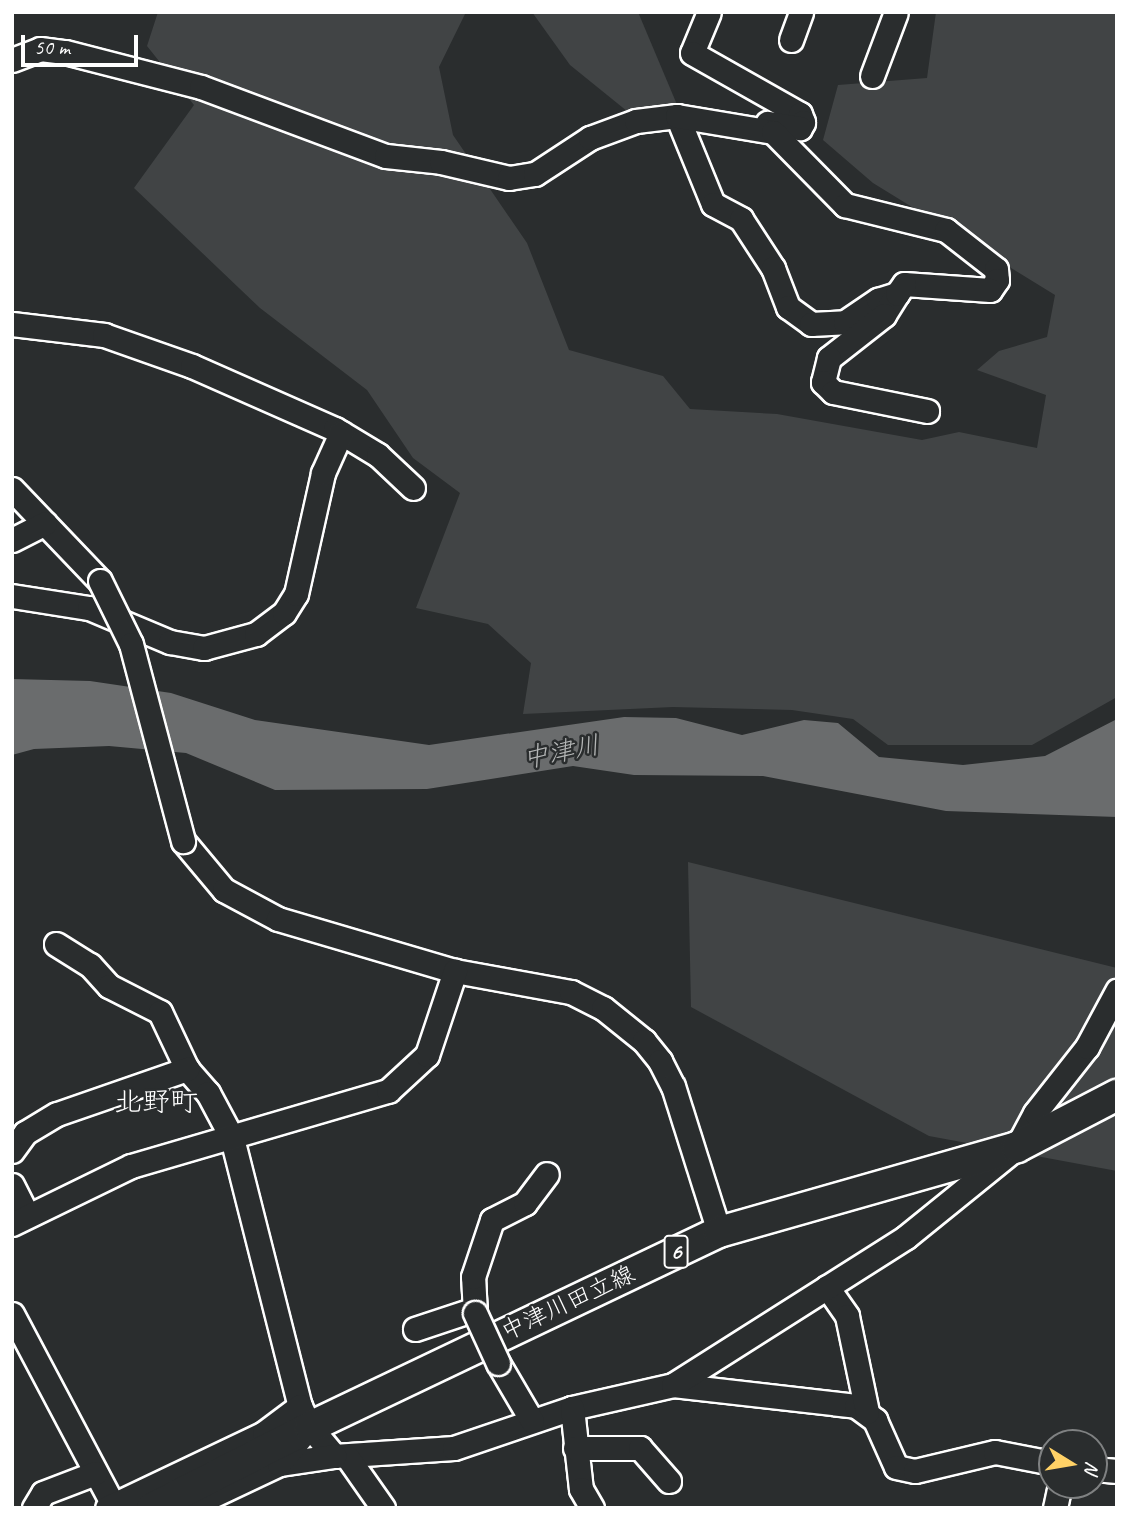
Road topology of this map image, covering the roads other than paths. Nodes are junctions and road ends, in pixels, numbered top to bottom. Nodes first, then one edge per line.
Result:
1 (709, 12) edge
2 (801, 12) edge
3 (896, 12) edge
4 (791, 40) dead end
5 (12, 60) edge
6 (872, 76) dead end
7 (677, 116) junction
8 (753, 128) junction
9 (897, 294) junction
10 (12, 324) edge
11 (927, 411) dead end
12 (341, 433) junction
13 (413, 488) dead end
14 (12, 489) edge
15 (45, 523) junction
16 (12, 540) edge
17 (12, 596) edge
18 (56, 944) dead end
19 (455, 971) junction
20 (1117, 991) edge
21 (187, 1069) junction
22 (1117, 1095) edge
23 (232, 1138) junction
24 (1017, 1147) junction
25 (12, 1150) edge
26 (547, 1174) dead end
27 (12, 1185) edge
28 (20, 1219) edge
29 (719, 1231) junction
30 (827, 1287) junction
31 (475, 1311) junction
32 (12, 1314) edge
33 (415, 1329) dead end
34 (673, 1385) junction
35 (572, 1408) junction
36 (867, 1412) junction
37 (305, 1416) junction
38 (531, 1421) junction
39 (575, 1448) junction
40 (341, 1457) junction
41 (1038, 1460) edge
42 (267, 1461) junction
43 (95, 1474) junction
44 (669, 1481) dead end
45 (110, 1506) edge
46 (34, 1508) edge
47 (152, 1508) edge
48 (186, 1508) edge
49 (383, 1508) edge
50 (592, 1508) edge

1 - 8 street
2 - 4 street
3 - 6 street
5 - 7 street
7 - 8 street
7 - 9 street
8 - 9 street
9 - 11 street
10 - 12 street
12 - 13 street
12 - 17 street
14 - 15 street
15 - 16 street
15 - 19 street, bridge
18 - 21 street
19 - 23 street
19 - 29 street
20 - 24 street
21 - 23 street
21 - 25 street
22 - 24 main road, 中津川田立線 / 6
23 - 28 street
23 - 37 street
24 - 29 main road, 中津川田立線 / 6
24 - 30 street
26 - 31 street
27 - 28 street
29 - 37 main road, 中津川田立線 / 6
30 - 34 street
30 - 36 street
31 - 33 street
31 - 38 street, bridge
32 - 43 street
34 - 35 street
34 - 36 street
35 - 38 street
35 - 39 street
36 - 41 street
37 - 40 street
37 - 42 main road, 中津川田立線 / 6
37 - 45 street
38 - 40 street
39 - 44 street
39 - 50 street
40 - 42 street
40 - 49 street
42 - 47 main road, 中津川田立線 / 6
42 - 48 street
43 - 45 street
43 - 46 street

